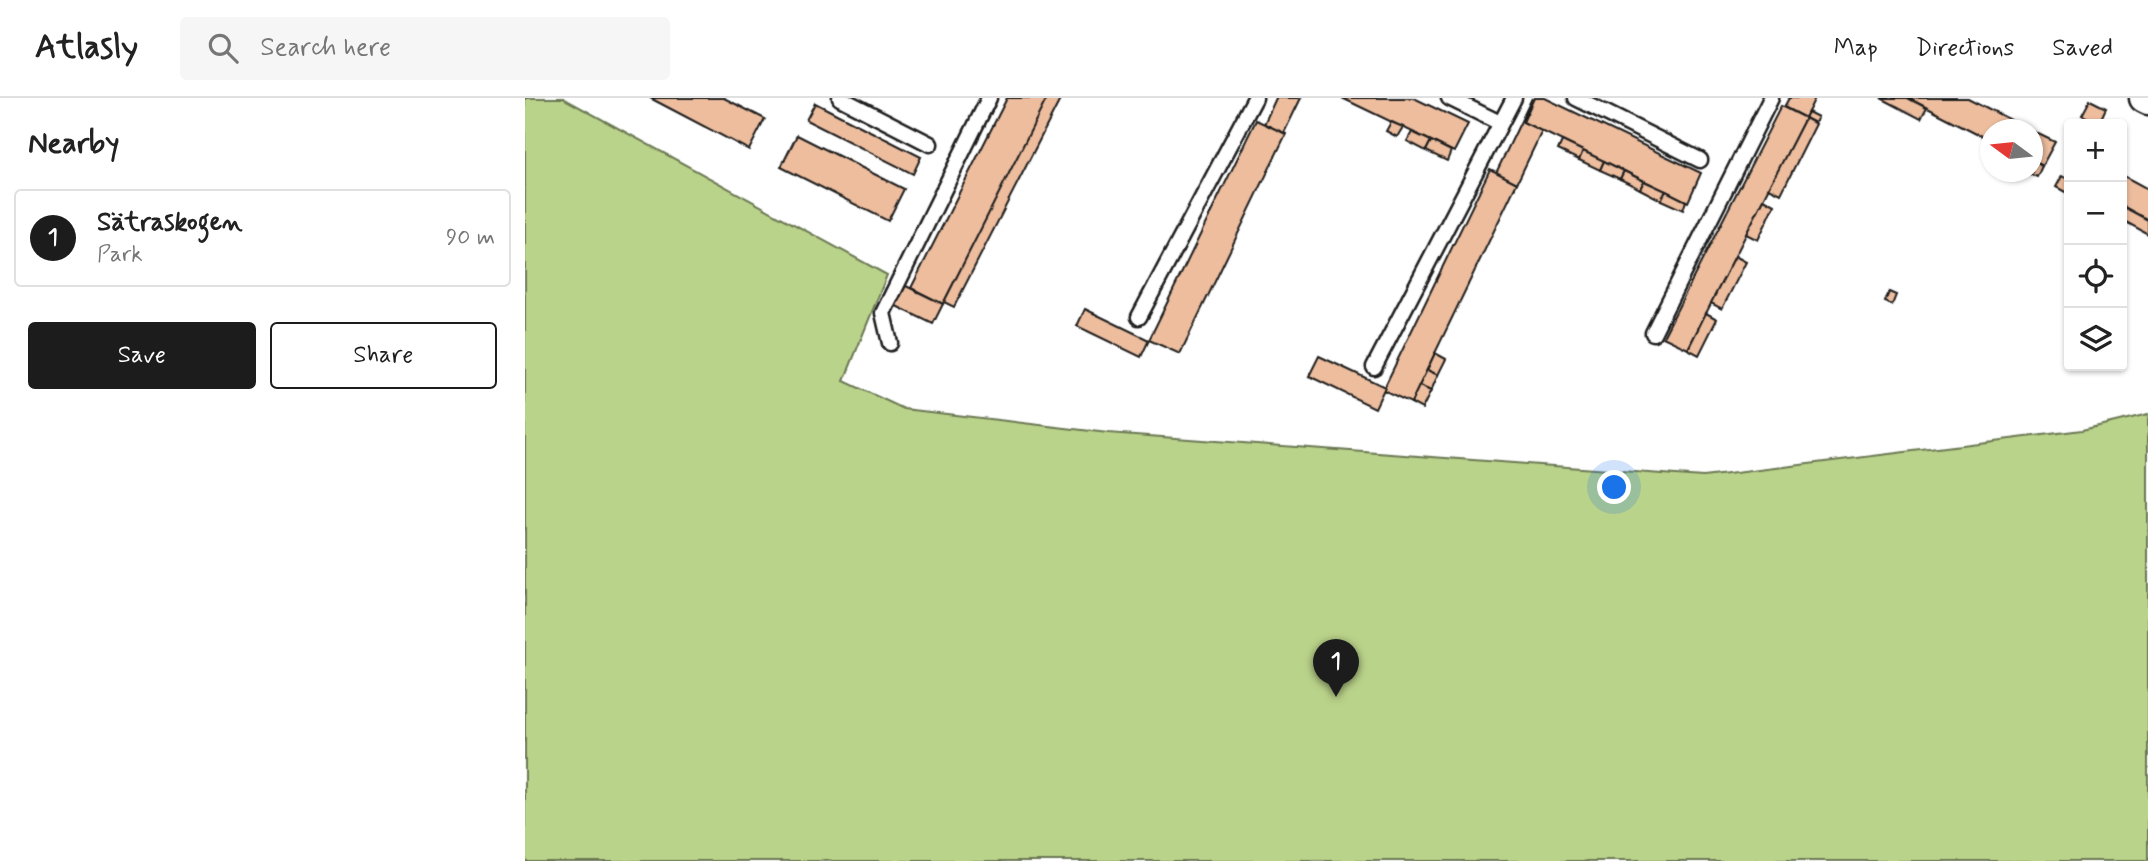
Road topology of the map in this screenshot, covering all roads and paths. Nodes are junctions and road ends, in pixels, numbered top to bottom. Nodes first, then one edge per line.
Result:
1 (840, 98) edge
2 (989, 98) edge
3 (1255, 98) edge
4 (1449, 98) edge
5 (1514, 98) edge
6 (1576, 98) edge
7 (1771, 98) edge
8 (1500, 123) junction
9 (930, 144) dead end
10 (1700, 160) dead end
11 (1139, 317) dead end
12 (1653, 333) dead end
13 (890, 342) dead end
14 (1374, 367) dead end

1 - 9 lane
2 - 13 lane
3 - 11 lane
4 - 8 lane
5 - 8 lane
6 - 10 lane
7 - 12 lane
8 - 14 lane

